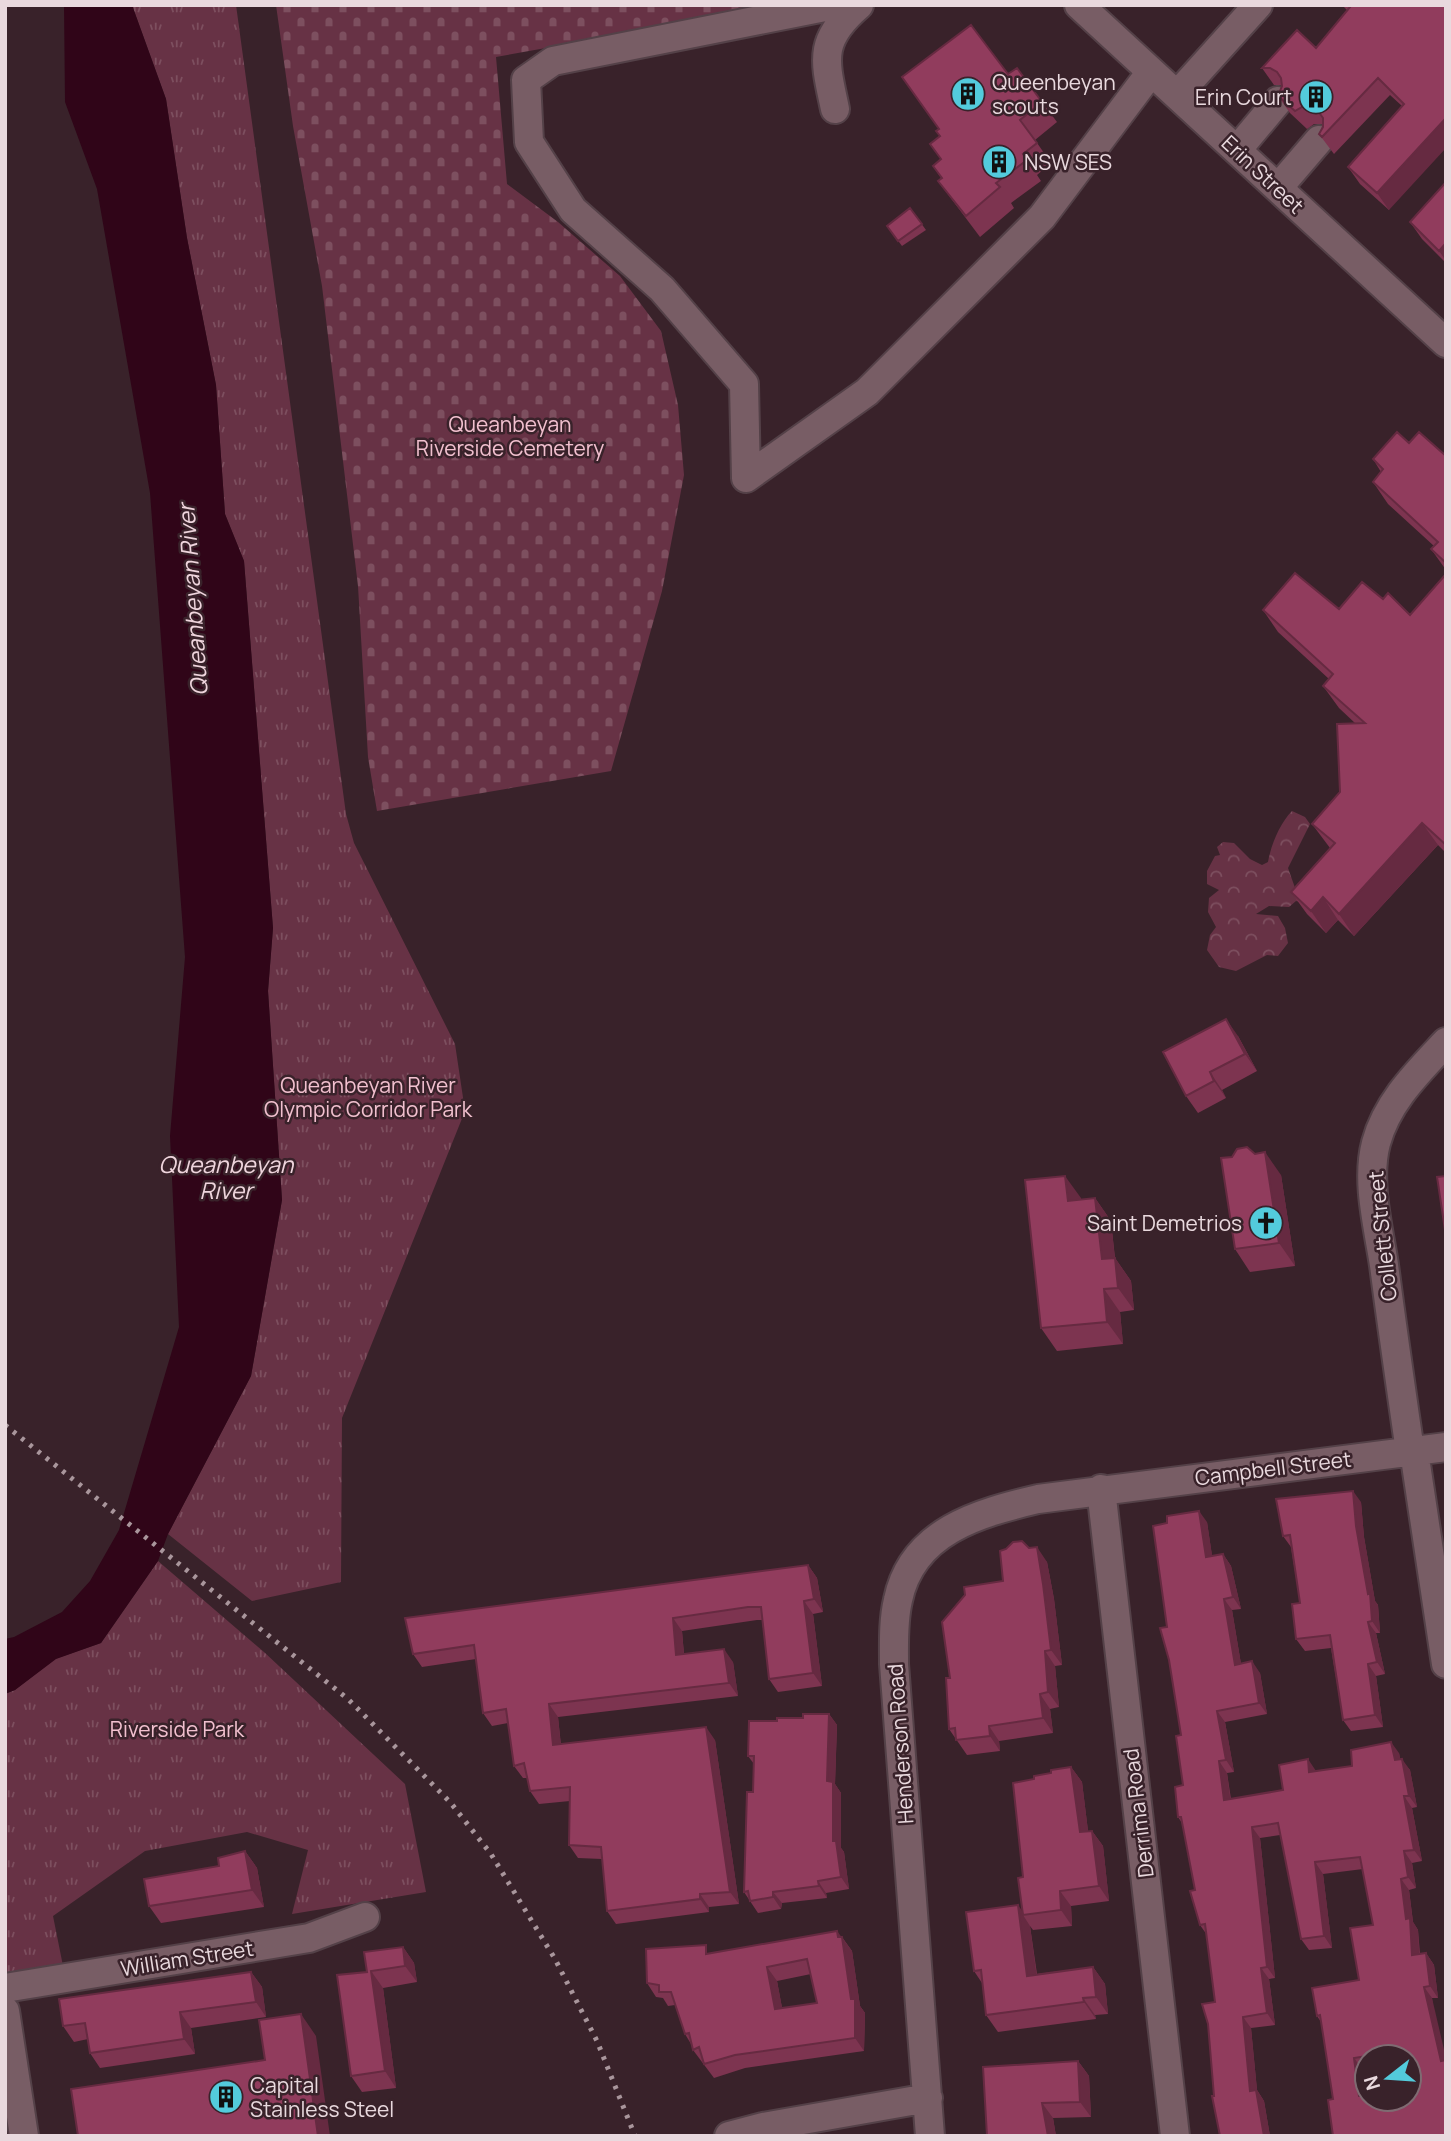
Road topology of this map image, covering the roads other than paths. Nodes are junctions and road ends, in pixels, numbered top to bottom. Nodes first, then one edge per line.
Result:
1 (835, 5) edge
2 (859, 5) edge
3 (1079, 5) edge
4 (1258, 5) edge
5 (1151, 72) junction
6 (1177, 95) junction
7 (1278, 102) edge
8 (835, 109) dead end
9 (1320, 140) edge
10 (1237, 150) junction
11 (1278, 188) junction
12 (1446, 343) edge
13 (1446, 1042) edge
14 (1446, 1447) edge
15 (1412, 1451) junction
16 (1101, 1489) junction
17 (1446, 1664) edge
18 (365, 1917) dead end
19 (5, 1988) edge
20 (5, 2011) edge
21 (928, 2098) junction
22 (24, 2136) edge
23 (729, 2136) edge
24 (930, 2136) edge
25 (1175, 2136) edge

1 - 5 street
2 - 8 street
3 - 5 street, Erin Street
4 - 6 street
5 - 6 street, Erin Street
6 - 10 street, Erin Street
7 - 10 street
9 - 11 street
10 - 11 street, Erin Street
11 - 12 street, Erin Street
13 - 15 street, Collett Street
14 - 15 street, Campbell Street
15 - 16 street, Campbell Street
15 - 17 street, Collett Street
16 - 21 street, Henderson Road
16 - 25 street, Derrima Road
18 - 19 street, William Street
20 - 22 street
21 - 23 street
21 - 24 street, Henderson Road

